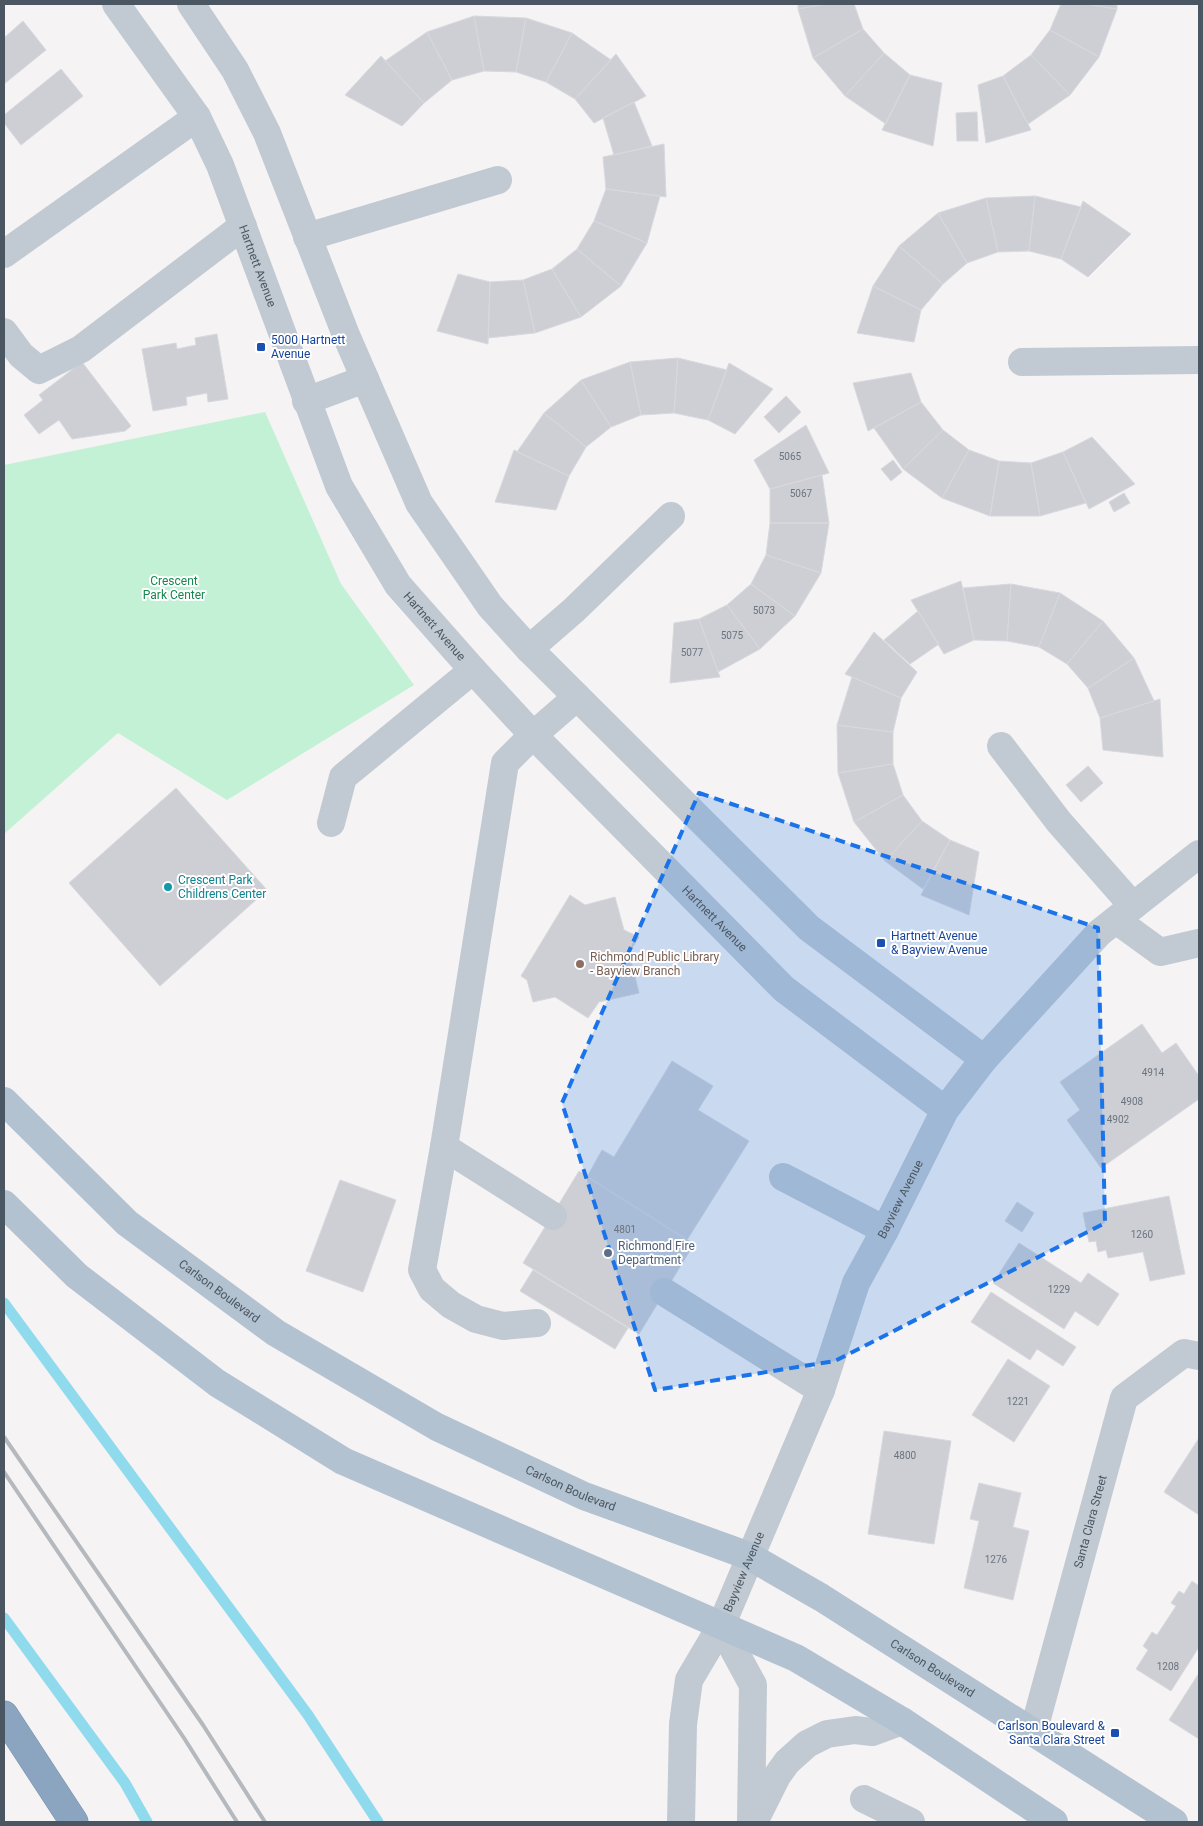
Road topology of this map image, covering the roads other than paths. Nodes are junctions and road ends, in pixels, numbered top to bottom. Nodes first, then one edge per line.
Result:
1 (116, 4) edge
2 (191, 4) edge
3 (197, 117) junction
4 (498, 180) dead end
5 (243, 226) junction
6 (307, 237) junction
7 (4, 254) edge
8 (4, 332) edge
9 (1199, 360) edge
10 (1022, 362) dead end
11 (365, 379) junction
12 (306, 401) junction
13 (671, 516) dead end
14 (529, 649) junction
15 (473, 670) junction
16 (578, 697) junction
17 (533, 735) junction
18 (1001, 746) dead end
19 (331, 823) dead end
20 (1199, 854) edge
21 (1125, 913) junction
22 (1199, 943) edge
23 (984, 1059) junction
24 (4, 1101) edge
25 (945, 1110) junction
26 (444, 1147) junction
27 (783, 1177) dead end
28 (4, 1204) edge
29 (552, 1216) dead end
30 (885, 1230) junction
31 (664, 1292) dead end
32 (537, 1323) dead end
33 (1199, 1356) edge
34 (821, 1390) junction
35 (750, 1556) junction
36 (721, 1626) junction
37 (4, 1715) edge
38 (902, 1721) junction
39 (1033, 1733) junction
40 (864, 1799) dead end
41 (74, 1822) edge
42 (681, 1822) edge
43 (752, 1822) edge
44 (911, 1822) edge
45 (1054, 1822) edge
46 (1174, 1822) edge

1 - 3 street, Hartnett Avenue
2 - 6 street
3 - 5 street, Hartnett Avenue
3 - 7 street
4 - 6 street
5 - 8 street
5 - 12 street, Hartnett Avenue
6 - 11 street
9 - 10 street
11 - 12 street
11 - 14 street
12 - 15 street, Hartnett Avenue
13 - 14 street
14 - 16 street
15 - 17 street, Hartnett Avenue
15 - 19 street
16 - 17 street
16 - 23 street
17 - 25 street, Hartnett Avenue
17 - 26 street
18 - 21 street
20 - 21 street, Bayview Avenue
21 - 22 street
21 - 23 street, Bayview Avenue
23 - 25 street, Bayview Avenue
24 - 35 main road, Carlson Boulevard
25 - 30 street, Bayview Avenue
26 - 29 street
26 - 32 street
27 - 30 street
28 - 36 main road
30 - 34 street, Bayview Avenue
31 - 34 street
33 - 39 street, Santa Clara Street
34 - 35 street, Bayview Avenue
35 - 36 street, Bayview Avenue
35 - 39 main road, Carlson Boulevard
36 - 38 main road
36 - 42 street, Bayview Avenue
36 - 43 street, Bayview Avenue
37 - 41 highway
38 - 43 street
38 - 45 main road
39 - 46 main road, Carlson Boulevard
40 - 44 street

